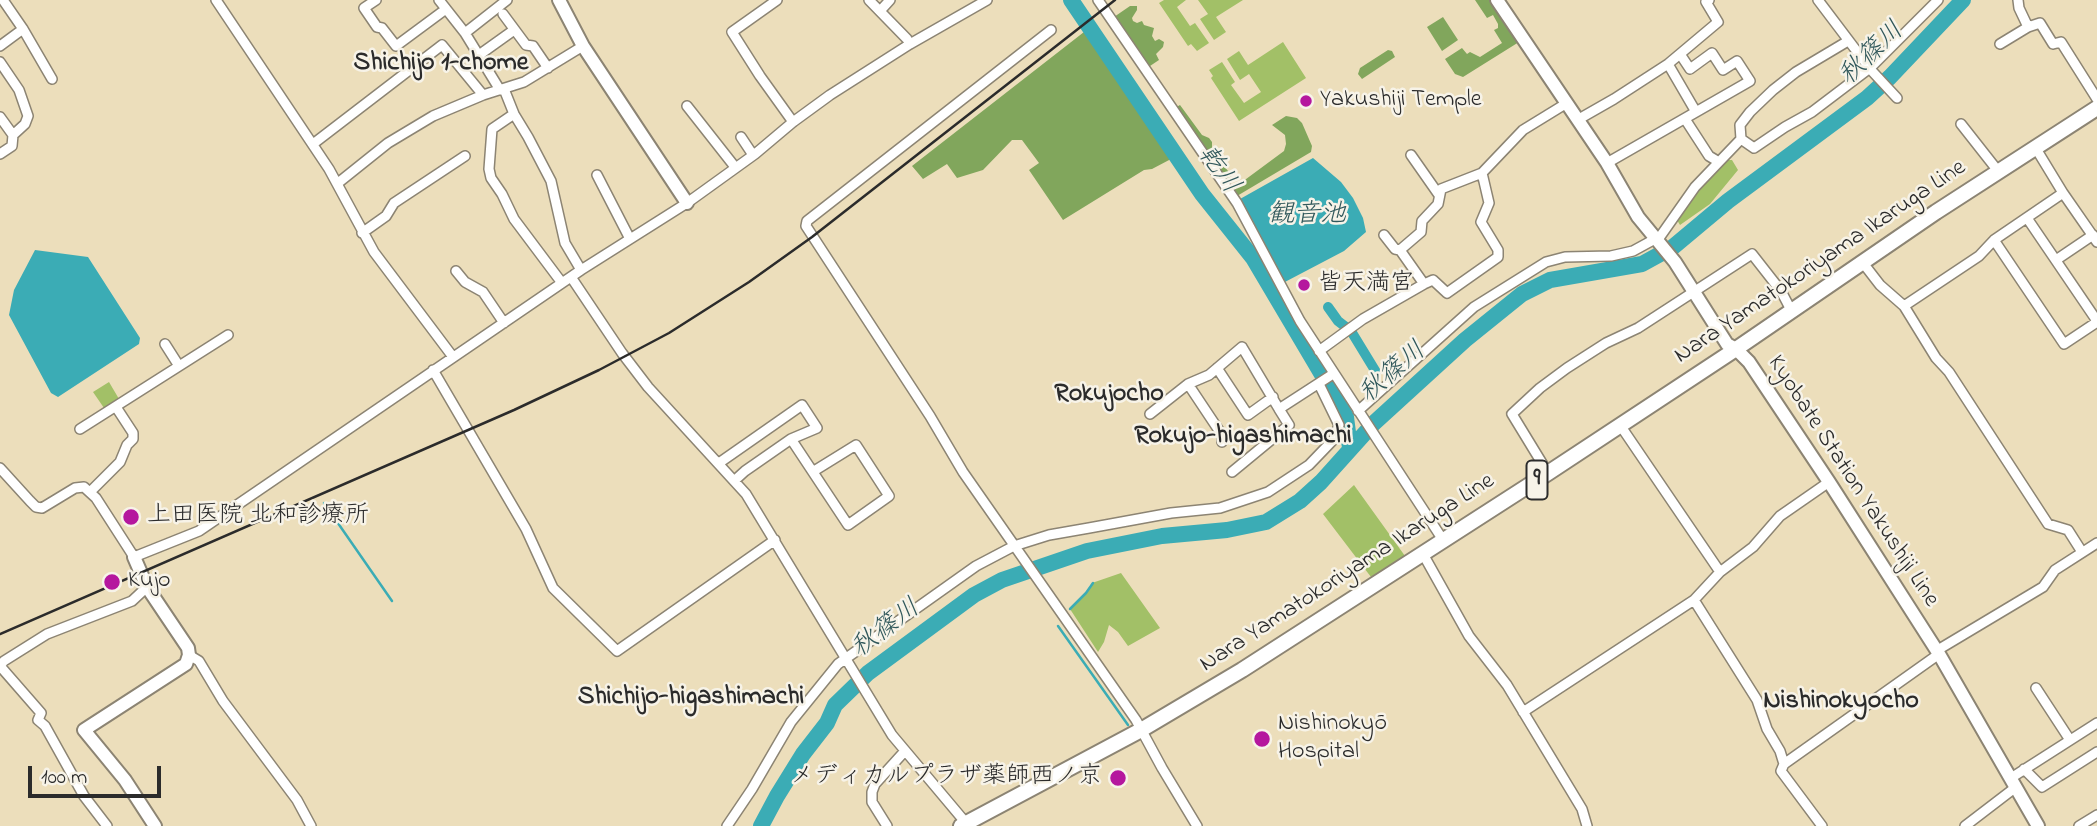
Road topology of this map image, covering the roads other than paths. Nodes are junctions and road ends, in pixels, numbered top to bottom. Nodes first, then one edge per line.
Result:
1 (2, 0) edge
2 (216, 0) edge
3 (376, 0) edge
4 (439, 0) edge
5 (508, 0) edge
6 (559, 0) edge
7 (777, 0) edge
8 (869, 0) edge
9 (890, 0) edge
10 (987, 0) edge
11 (1098, 0) edge
12 (1497, 0) edge
13 (1709, 0) edge
14 (1818, 0) edge
15 (1938, 0) edge
16 (2018, 0) edge
17 (446, 9) junction
18 (880, 11) junction
19 (503, 14) dead end
20 (2028, 27) junction
21 (23, 29) junction
22 (514, 30) junction
23 (1051, 30) dead end
24 (465, 33) junction
25 (1848, 41) junction
26 (909, 44) junction
27 (2000, 44) dead end
28 (0, 46) edge
29 (583, 46) junction
30 (1680, 54) junction
31 (479, 55) junction
32 (0, 62) edge
33 (1668, 64) junction
34 (548, 68) junction
35 (1870, 69) junction
36 (52, 79) dead end
37 (502, 89) junction
38 (482, 95) junction
39 (1896, 97) dead end
40 (2097, 99) edge
41 (1567, 103) junction
42 (687, 106) dead end
43 (2097, 108) edge
44 (1696, 112) junction
45 (514, 114) junction
46 (0, 117) edge
47 (1579, 119) junction
48 (1685, 119) junction
49 (793, 122) junction
50 (1961, 124) dead end
51 (13, 135) junction
52 (740, 137) dead end
53 (1741, 139) junction
54 (313, 144) junction
55 (2035, 148) junction
56 (0, 154) edge
57 (753, 155) junction
58 (1410, 155) dead end
59 (465, 156) dead end
60 (1719, 162) junction
61 (1607, 163) junction
62 (735, 167) junction
63 (1998, 172) junction
64 (1482, 173) junction
65 (597, 175) dead end
66 (338, 183) junction
67 (2063, 193) junction
68 (1439, 195) junction
69 (687, 203) junction
70 (2027, 218) junction
71 (362, 233) junction
72 (1384, 235) dead end
73 (630, 239) junction
74 (2095, 239) edge
75 (1994, 240) junction
76 (1657, 241) junction
77 (1400, 250) junction
78 (2056, 260) junction
79 (1863, 263) junction
80 (581, 270) junction
81 (456, 271) dead end
82 (571, 277) junction
83 (562, 283) junction
84 (1424, 284) junction
85 (1695, 292) junction
86 (1903, 306) junction
87 (1791, 310) junction
88 (2097, 322) edge
89 (504, 323) junction
90 (228, 335) dead end
91 (165, 344) dead end
92 (1737, 349) junction
93 (1319, 351) junction
94 (453, 357) junction
95 (180, 366) junction
96 (1217, 368) junction
97 (433, 370) junction
98 (1334, 374) junction
99 (1188, 384) junction
100 (1318, 384) junction
101 (1273, 397) junction
102 (116, 407) junction
103 (1279, 409) junction
104 (1358, 411) junction
105 (1150, 414) dead end
106 (1620, 425) junction
107 (80, 429) dead end
108 (792, 439) junction
109 (1222, 442) dead end
110 (719, 463) junction
111 (0, 468) edge
112 (814, 471) junction
113 (1232, 472) dead end
114 (1548, 473) junction
115 (734, 481) junction
116 (1829, 482) junction
117 (90, 492) junction
118 (775, 540) junction
119 (1443, 540) junction
120 (2097, 543) edge
121 (1015, 547) junction
122 (2082, 552) junction
123 (1423, 554) junction
124 (134, 556) junction
125 (1720, 572) junction
126 (147, 587) junction
127 (1694, 600) junction
128 (1938, 653) junction
129 (189, 655) junction
130 (848, 662) junction
131 (0, 666) edge
132 (2036, 688) dead end
133 (1523, 712) junction
134 (2097, 723) edge
135 (1141, 730) junction
136 (2070, 740) junction
137 (904, 752) junction
138 (2097, 752) edge
139 (1784, 764) junction
140 (2025, 769) junction
141 (2014, 782) junction
142 (2097, 815) edge
143 (964, 824) edge
144 (1972, 824) edge
145 (107, 826) edge
146 (155, 826) edge
147 (311, 826) edge
148 (727, 826) edge
149 (887, 826) edge
150 (1197, 826) edge
151 (1587, 826) edge
152 (1822, 826) edge
153 (2038, 826) edge
154 (2079, 826) edge

1 - 21 street
2 - 54 street
3 - 17 street
4 - 17 street
5 - 24 street
6 - 29 main road
7 - 49 street
8 - 18 street
9 - 18 street
10 - 26 street
11 - 93 street
12 - 41 main road, Kyobate Station Yakushiji Line
13 - 30 street
14 - 25 street
15 - 35 street
16 - 20 street
17 - 24 street
18 - 26 street
19 - 22 street
20 - 27 street
20 - 40 street
21 - 28 street
21 - 36 street
22 - 31 street
22 - 34 street
23 - 121 street
24 - 31 street
25 - 35 street
25 - 53 street
26 - 49 street
29 - 34 street
29 - 69 main road
30 - 33 street
30 - 44 street
31 - 37 street
32 - 51 street
33 - 44 street
33 - 47 street
34 - 37 street
35 - 39 street
35 - 53 street
37 - 38 street
37 - 45 street
38 - 54 street
38 - 66 street
41 - 47 main road, Kyobate Station Yakushiji Line
41 - 64 street
42 - 62 street
43 - 55 main road, Nara Yamatokoriyama Ikaruga Line / 9
44 - 48 street
45 - 80 street
45 - 83 street
46 - 51 street
47 - 61 main road, Kyobate Station Yakushiji Line
48 - 60 street
48 - 61 street
49 - 57 street
50 - 63 street
51 - 56 street
52 - 57 street
53 - 60 street
54 - 66 street
55 - 63 main road, Nara Yamatokoriyama Ikaruga Line / 9
55 - 67 street
57 - 62 street
58 - 68 street
59 - 71 street
60 - 76 street
61 - 76 main road, Kyobate Station Yakushiji Line
62 - 69 street
63 - 79 main road, Nara Yamatokoriyama Ikaruga Line / 9
64 - 68 street
64 - 84 street
65 - 73 street
66 - 71 street
67 - 70 street
67 - 74 street
68 - 77 street
69 - 73 street
70 - 75 street
70 - 78 street
71 - 94 street
72 - 77 street
73 - 80 street
74 - 78 street
75 - 86 street
75 - 88 street
76 - 85 main road, Kyobate Station Yakushiji Line
76 - 104 street
77 - 84 street
78 - 88 street
79 - 86 street
79 - 87 main road, Nara Yamatokoriyama Ikaruga Line / 9
80 - 82 street
81 - 89 street
82 - 83 street
82 - 110 street
83 - 89 street
84 - 93 street
85 - 87 street
85 - 92 main road, Kyobate Station Yakushiji Line
85 - 114 street
86 - 122 street
87 - 92 main road, Nara Yamatokoriyama Ikaruga Line / 9
89 - 94 street
90 - 95 street
91 - 95 street
92 - 106 main road, Nara Yamatokoriyama Ikaruga Line / 9
92 - 116 main road, Kyobate Station Yakushiji Line
93 - 98 street
94 - 97 street
95 - 102 street
96 - 99 street
96 - 101 street
96 - 101 street
97 - 118 street
97 - 124 street
98 - 100 street
98 - 104 street
99 - 105 street
99 - 109 street
100 - 103 street
100 - 121 street
101 - 103 street
102 - 107 street
102 - 117 street
103 - 113 street
104 - 119 street
106 - 114 main road, Nara Yamatokoriyama Ikaruga Line / 9
106 - 125 street
108 - 110 street
108 - 112 street
108 - 115 street
110 - 115 street
111 - 117 street
112 - 112 street
114 - 119 main road, Nara Yamatokoriyama Ikaruga Line / 9
115 - 118 street
116 - 125 street
116 - 128 main road, Kyobate Station Yakushiji Line
117 - 124 street
118 - 130 street
119 - 123 main road, Nara Yamatokoriyama Ikaruga Line / 9
120 - 122 street
121 - 130 street
121 - 135 street
122 - 128 street
123 - 133 street
123 - 135 main road, Nara Yamatokoriyama Ikaruga Line / 9
124 - 126 main road
125 - 127 street
126 - 129 main road
126 - 131 street
127 - 133 street
127 - 139 street
128 - 139 street
128 - 141 main road, Kyobate Station Yakushiji Line
129 - 146 main road
129 - 147 street
130 - 137 street
130 - 148 street
131 - 145 street
132 - 136 street
133 - 151 street
134 - 136 street
135 - 143 main road, Nara Yamatokoriyama Ikaruga Line / 9
135 - 150 street
136 - 140 street
137 - 143 street
137 - 149 street
138 - 140 street
139 - 152 street
140 - 141 street
141 - 144 street
141 - 153 main road, Kyobate Station Yakushiji Line
142 - 154 street

